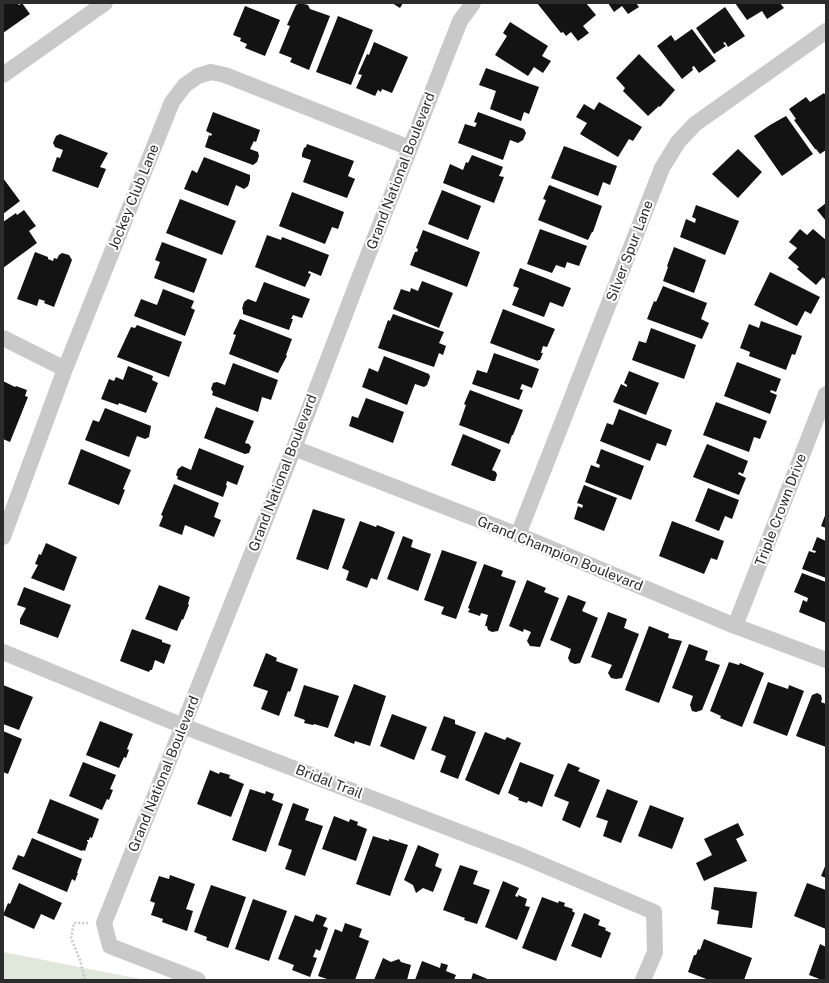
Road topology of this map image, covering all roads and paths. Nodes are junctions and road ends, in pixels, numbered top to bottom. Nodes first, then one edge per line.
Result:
1 (105, 3) edge
2 (472, 3) edge
3 (826, 31) edge
4 (3, 75) edge
5 (410, 148) junction
6 (3, 338) edge
7 (65, 369) junction
8 (826, 394) edge
9 (294, 448) junction
10 (518, 535) junction
11 (3, 537) edge
12 (735, 626) junction
13 (3, 652) edge
14 (826, 660) edge
15 (183, 726) junction
16 (104, 923) junction
17 (85, 980) edge
18 (198, 980) edge
19 (643, 980) edge

1 - 4 street
2 - 5 street, Grand National Boulevard
3 - 10 street, Silver Spur Lane
5 - 7 street, Jockey Club Lane
5 - 9 street, Grand National Boulevard
6 - 7 street
7 - 11 street, Jockey Club Lane
8 - 12 street, Triple Crown Drive
9 - 10 street, Grand Champion Boulevard
9 - 15 street, Grand National Boulevard
10 - 12 street, Grand Champion Boulevard
12 - 14 street, Grand Champion Boulevard
13 - 15 street, Bridal Trail
15 - 16 street, Grand National Boulevard
15 - 19 street, Bridal Trail
16 - 17 path
16 - 18 street

